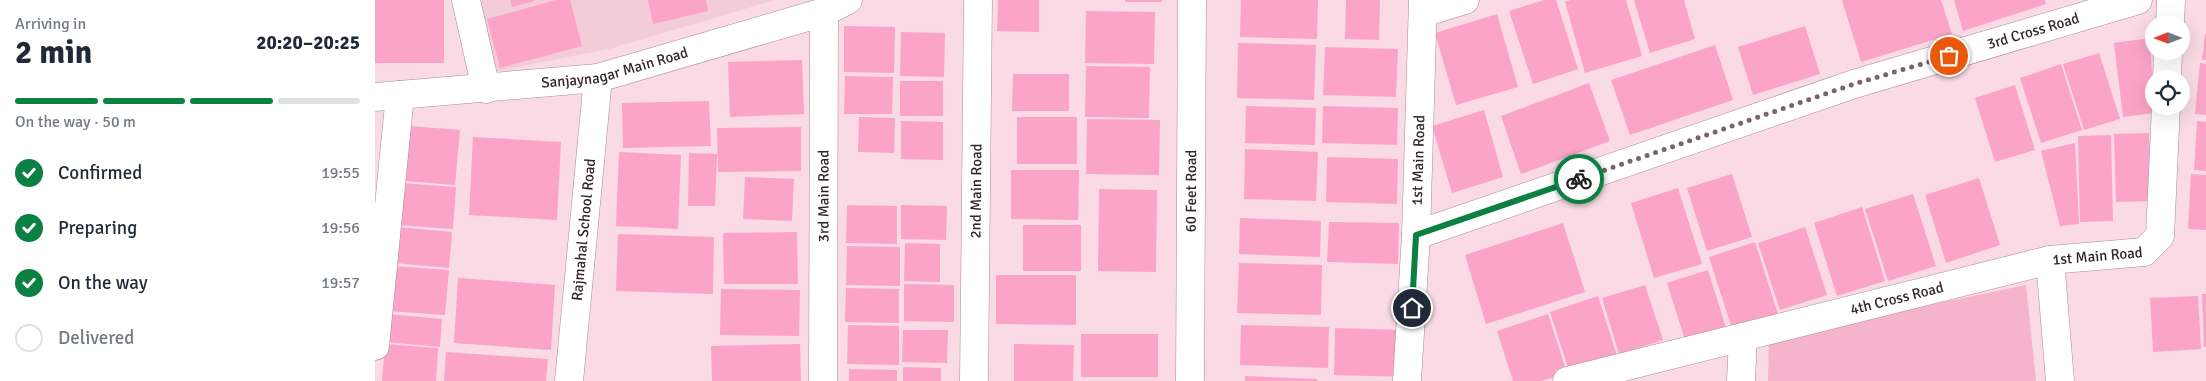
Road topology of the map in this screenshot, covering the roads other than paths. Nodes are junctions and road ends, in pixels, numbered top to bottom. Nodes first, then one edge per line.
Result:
1 (466, 0) edge
2 (848, 0) edge
3 (978, 0) edge
4 (1192, 0) edge
5 (1465, 0) edge
6 (2138, 0) edge
7 (2171, 0) edge
8 (1423, 6) edge
9 (824, 12) junction
10 (2170, 15) edge
11 (599, 78) junction
12 (486, 89) junction
13 (388, 96) edge
14 (2166, 115) edge
15 (1416, 235) junction
16 (2051, 260) junction
17 (1743, 337) junction
18 (375, 346) edge
19 (569, 381) edge
20 (823, 381) edge
21 (974, 381) edge
22 (1190, 381) edge
23 (1407, 381) edge
24 (1570, 381) edge
25 (1741, 381) edge
26 (2060, 381) edge

1 - 12 street
2 - 9 street, Sanjaynagar Main Road
3 - 21 street, 2nd Main Road
4 - 22 street, 60 Feet Road
5 - 8 street
6 - 15 street, 3rd Cross Road
7 - 10 street
8 - 15 street, 1st Main Road
9 - 11 street, Sanjaynagar Main Road
9 - 20 street, 3rd Main Road
11 - 12 street, Sanjaynagar Main Road
11 - 19 street, Rajmahal School Road
12 - 13 street, Sanjaynagar Main Road
13 - 18 street
14 - 16 street, 1st Main Road
15 - 23 street, 1st Main Road
16 - 17 street, 4th Cross Road
16 - 26 street, 1st Main Road
17 - 24 street, 4th Cross Road
17 - 25 street

